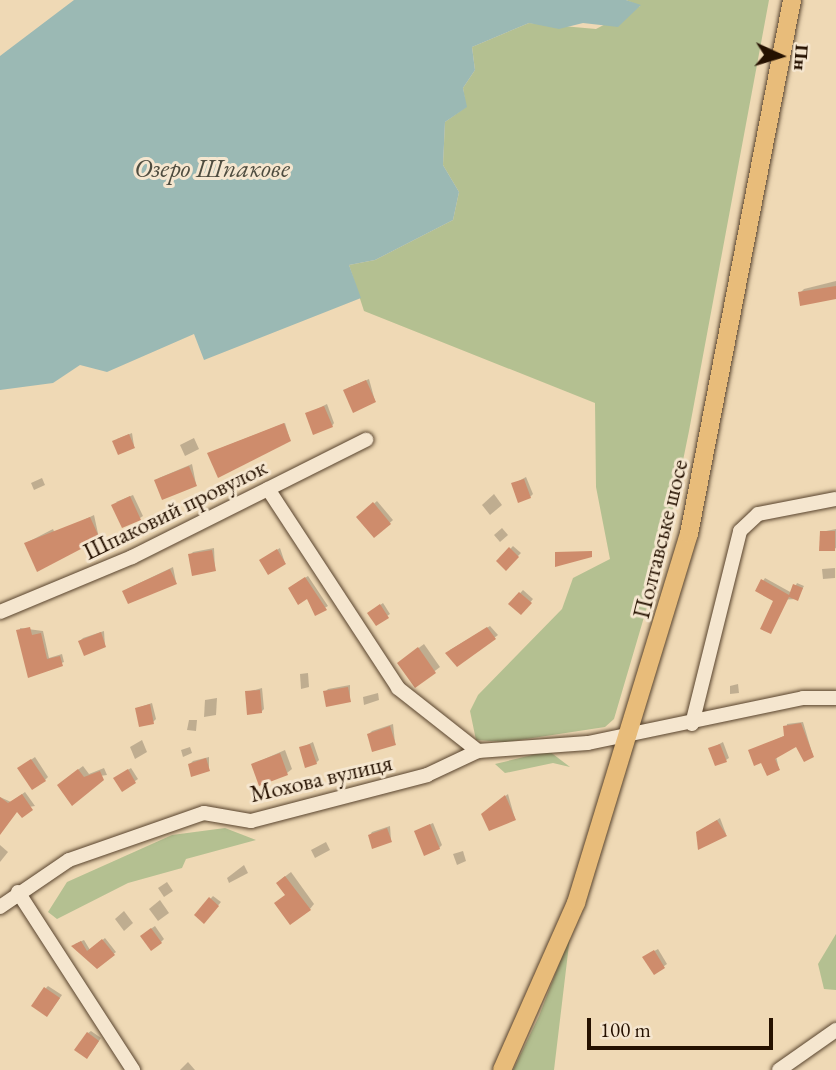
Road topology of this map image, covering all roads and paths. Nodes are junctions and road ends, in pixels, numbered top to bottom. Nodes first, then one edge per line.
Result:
1 (793, 0) edge
2 (366, 440) dead end
3 (268, 489) junction
4 (836, 499) edge
5 (0, 612) edge
6 (836, 698) edge
7 (692, 724) junction
8 (632, 733) junction
9 (478, 751) junction
10 (18, 892) junction
11 (0, 907) edge
12 (836, 1030) edge
13 (133, 1070) edge
14 (502, 1070) edge
15 (779, 1070) edge

1 - 8 main road, Полтавське шосе
2 - 3 street, Шпаковий провулок
3 - 5 street, Шпаковий провулок
3 - 9 street
4 - 7 street
6 - 7 street, Мохова вулиця
7 - 8 street, Мохова вулиця
8 - 9 street, Мохова вулиця
8 - 14 main road, Полтавське шосе
9 - 10 street, Мохова вулиця
10 - 11 street, Мохова вулиця
10 - 13 street
12 - 15 street

